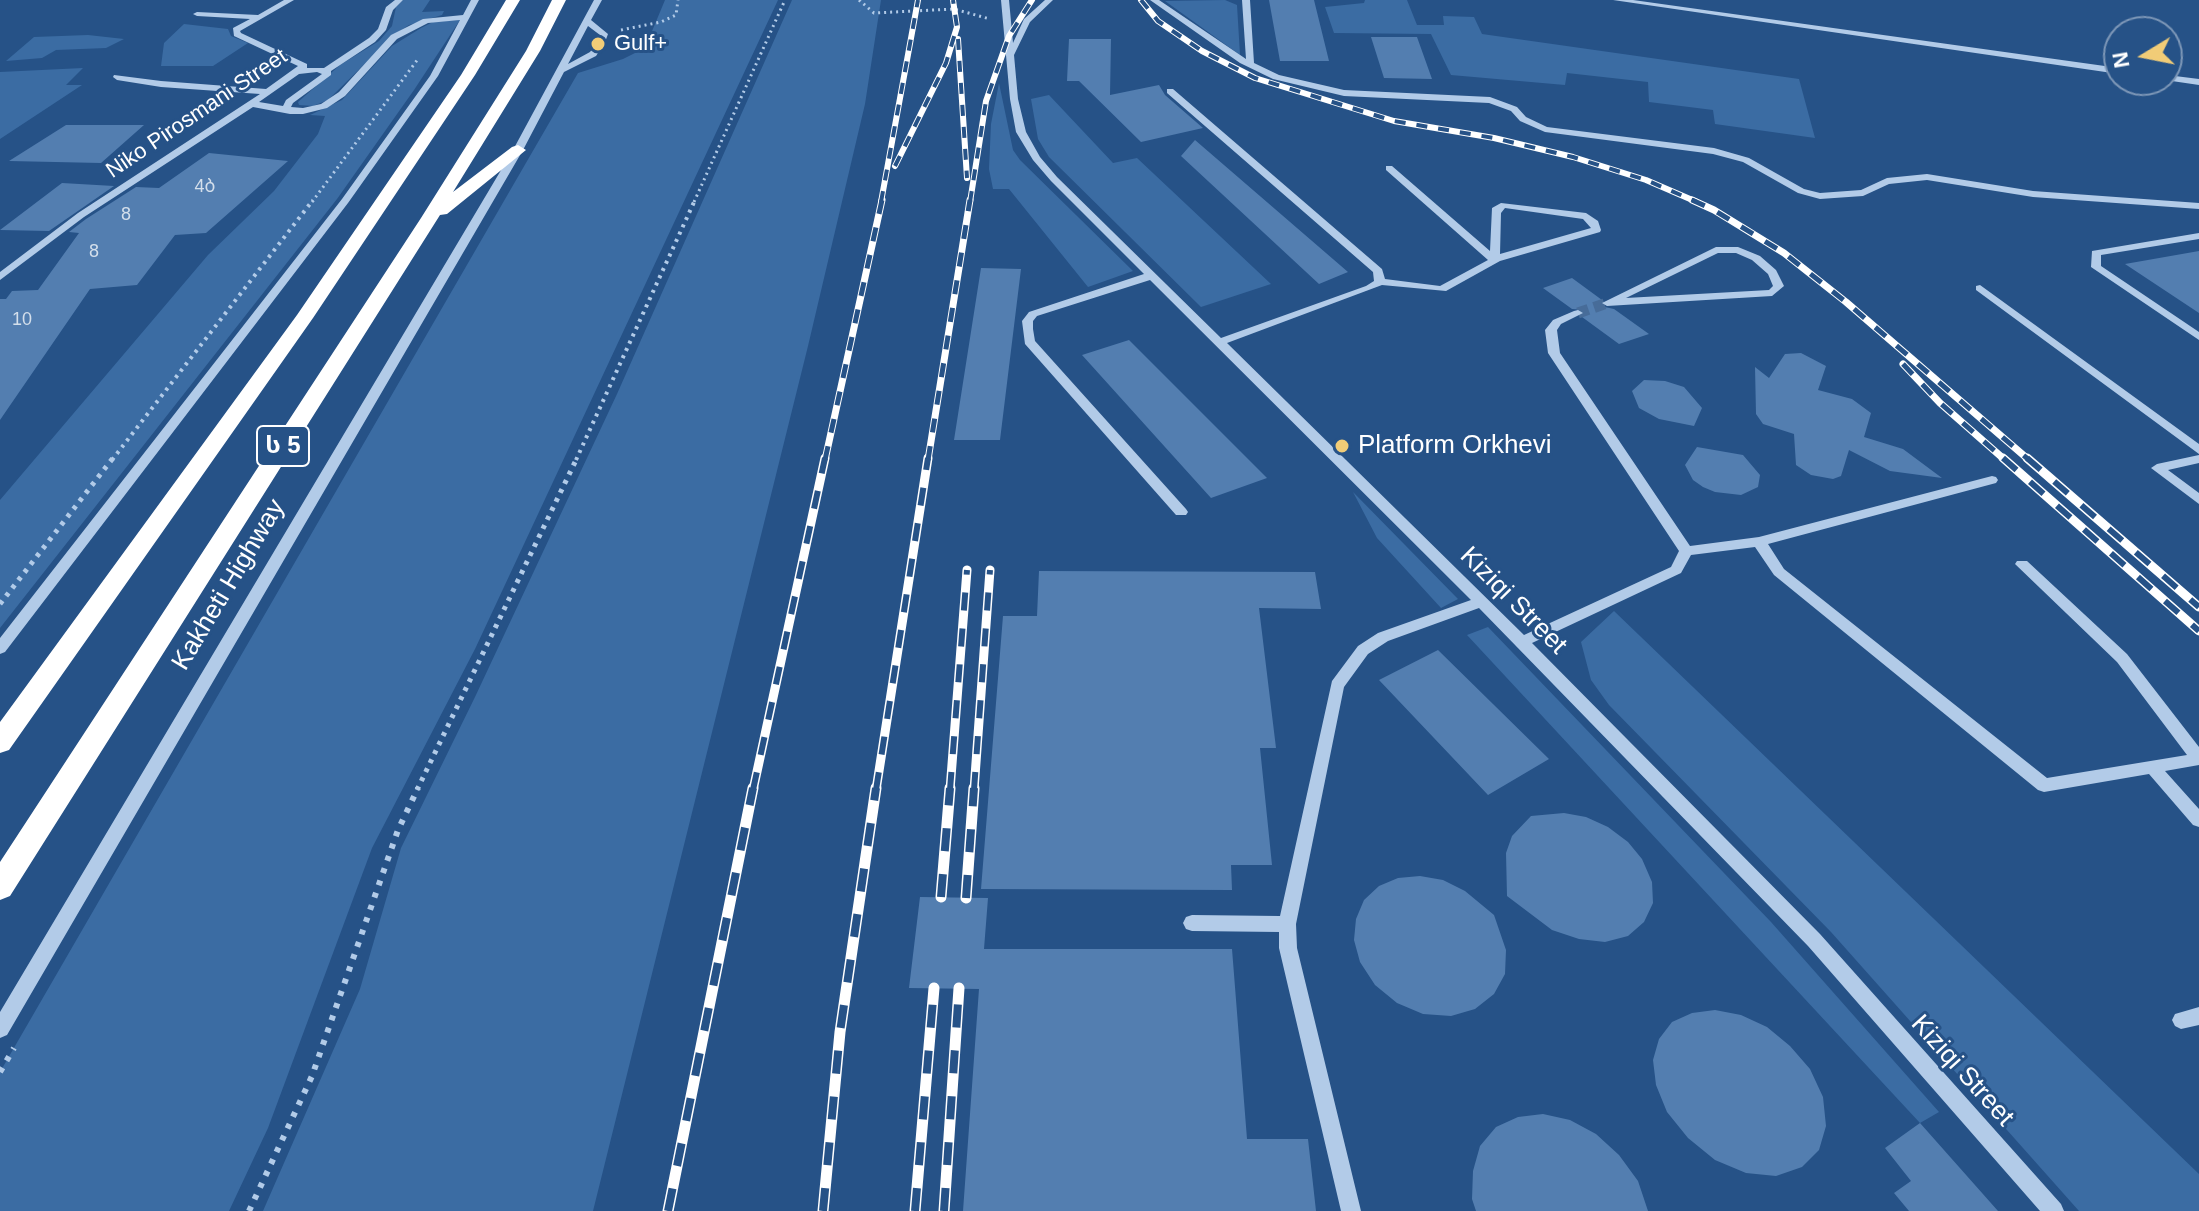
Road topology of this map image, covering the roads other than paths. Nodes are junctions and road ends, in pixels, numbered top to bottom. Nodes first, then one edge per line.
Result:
1 (290, 0) edge
2 (399, 0) edge
3 (475, 0) edge
4 (513, 0) edge
5 (559, 0) edge
6 (598, 0) edge
7 (1005, 0) edge
8 (1049, 0) edge
9 (1154, 0) edge
10 (1246, 0) edge
11 (1617, 0) edge
12 (197, 14) dead end
13 (257, 17) junction
14 (464, 17) junction
15 (587, 21) junction
16 (1010, 57) junction
17 (1250, 64) junction
18 (2103, 69) edge
19 (562, 70) junction
20 (299, 71) junction
21 (326, 71) junction
22 (117, 77) dead end
23 (1170, 91) dead end
24 (269, 92) junction
25 (251, 104) junction
26 (290, 111) junction
27 (518, 150) junction
28 (1389, 168) dead end
29 (2199, 206) edge
30 (429, 218) junction
31 (2199, 236) edge
32 (1495, 260) junction
33 (1150, 276) junction
34 (0, 277) edge
35 (1380, 282) junction
36 (1980, 288) dead end
37 (1609, 303) joint
38 (1578, 313) tunnel mouth
39 (2199, 337) edge
40 (1217, 343) junction
41 (2199, 450) edge
42 (2199, 459) edge
43 (1992, 480) dead end
44 (2199, 500) edge
45 (1181, 512) dead end
46 (1759, 542) junction
47 (1686, 551) junction
48 (2022, 564) dead end
49 (1481, 602) junction
50 (1522, 642) junction
51 (0, 648) edge
52 (1, 740) edge
53 (2199, 759) edge
54 (2152, 767) junction
55 (2199, 820) edge
56 (0, 887) edge
57 (1192, 923) dead end
58 (1287, 924) junction
59 (0, 1029) edge
60 (1351, 1211) edge
61 (2054, 1211) edge

1 - 13 street, Niko Pirosmani Street
2 - 21 street
3 - 14 street
4 - 52 highway, ს 5
5 - 30 highway, Kakheti Highway / ს 5
6 - 15 street, Kakheti Highway
7 - 16 street, Kiziqi Street
8 - 16 street
9 - 17 street
10 - 17 street
11 - 18 street
12 - 13 street
13 - 20 street, Niko Pirosmani Street
14 - 26 street
14 - 51 street
15 - 19 street, Kakheti Highway
15 - 19 street
16 - 33 street, Kiziqi Street
17 - 29 street
19 - 27 street, Kakheti Highway
20 - 21 street
20 - 24 street, Niko Pirosmani Street
21 - 26 street
22 - 24 street
23 - 35 street
24 - 25 street, Niko Pirosmani Street
25 - 26 street
25 - 34 street, Niko Pirosmani Street
27 - 30 highway
27 - 59 street, Kakheti Highway
28 - 32 street
30 - 56 highway, Kakheti Highway / ს 5
31 - 39 street
32 - 32 street
32 - 35 street
33 - 40 street, Kiziqi Street
33 - 45 street
35 - 40 street
36 - 41 street
37 - 37 street
38 - 47 street
40 - 49 street, Kiziqi Street
42 - 44 street
43 - 46 street
46 - 47 street
46 - 54 street
47 - 50 street
48 - 53 street
49 - 50 street, Kiziqi Street
49 - 58 street
50 - 61 street, Kiziqi Street
53 - 54 street
54 - 55 street
57 - 58 street
58 - 60 street

